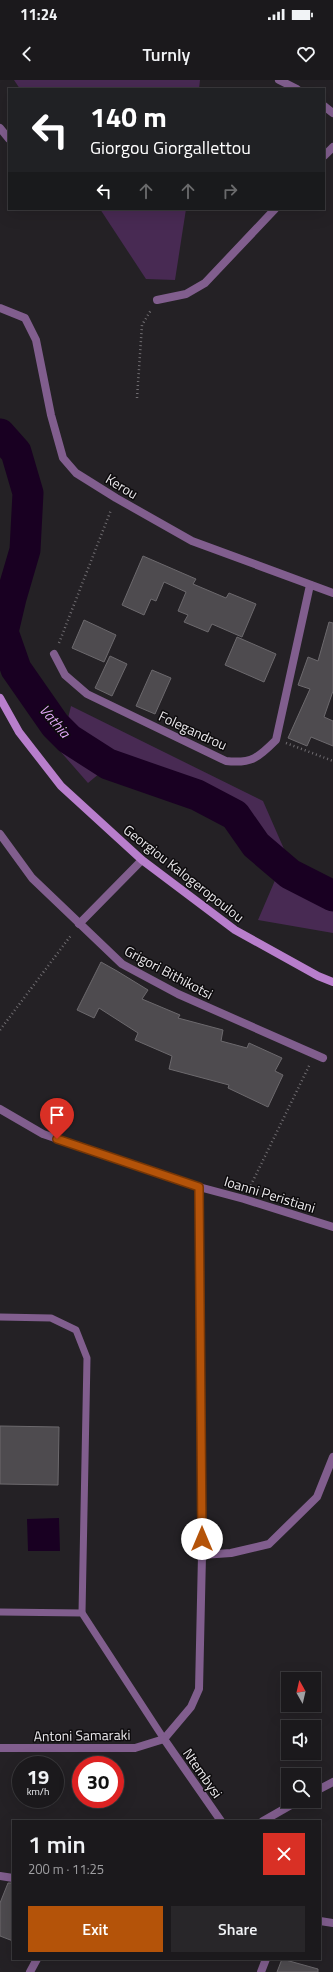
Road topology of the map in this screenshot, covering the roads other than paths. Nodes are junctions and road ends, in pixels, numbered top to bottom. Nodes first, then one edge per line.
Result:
1 (279, 80) edge
2 (294, 88) edge
3 (325, 107) edge
4 (333, 113) edge
5 (0, 128) edge
6 (8, 138) edge
7 (333, 147) edge
8 (325, 155) edge
9 (274, 210) edge
10 (157, 300) road end
11 (0, 308) edge
12 (310, 585) junction
13 (333, 593) edge
14 (54, 654) road end
15 (0, 698) edge
16 (0, 834) edge
17 (142, 860) junction
18 (79, 924) junction
19 (333, 982) edge
20 (323, 1058) dead end
21 (0, 1109) edge
22 (199, 1187) junction
23 (333, 1227) edge
24 (0, 1317) edge
25 (333, 1457) edge
26 (202, 1555) junction
27 (0, 1612) edge
28 (82, 1613) junction
29 (164, 1739) junction
30 (0, 1748) edge
31 (333, 1782) edge
32 (321, 1788) edge
33 (286, 1808) edge
34 (220, 1820) edge
35 (265, 1820) edge
36 (0, 1876) edge
37 (12, 1878) edge
38 (321, 1921) edge
39 (333, 1923) edge
40 (36, 1960) edge
41 (266, 1960) edge
42 (30, 1972) edge
43 (261, 1972) edge

1 - 2 street
3 - 4 street
5 - 6 street
7 - 8 street
9 - 10 street
11 - 12 street, Kerou
12 - 13 street, Kerou
12 - 14 street, Folegandrou
15 - 17 street, Georgiou Kalogeropoulou
16 - 18 street, Grigori Bithikotsi
17 - 18 street
17 - 19 street, Georgiou Kalogeropoulou
18 - 20 street, Grigori Bithikotsi
21 - 22 street, Ioanni Peristiani
22 - 23 street, Ioanni Peristiani
22 - 26 street
24 - 28 lane
25 - 26 street
26 - 29 street
27 - 28 lane
28 - 29 lane
29 - 30 street, Antoni Samaraki
29 - 34 street, Ntembysi
31 - 32 street
33 - 35 street
36 - 37 street
38 - 39 street
40 - 42 street
41 - 43 street

